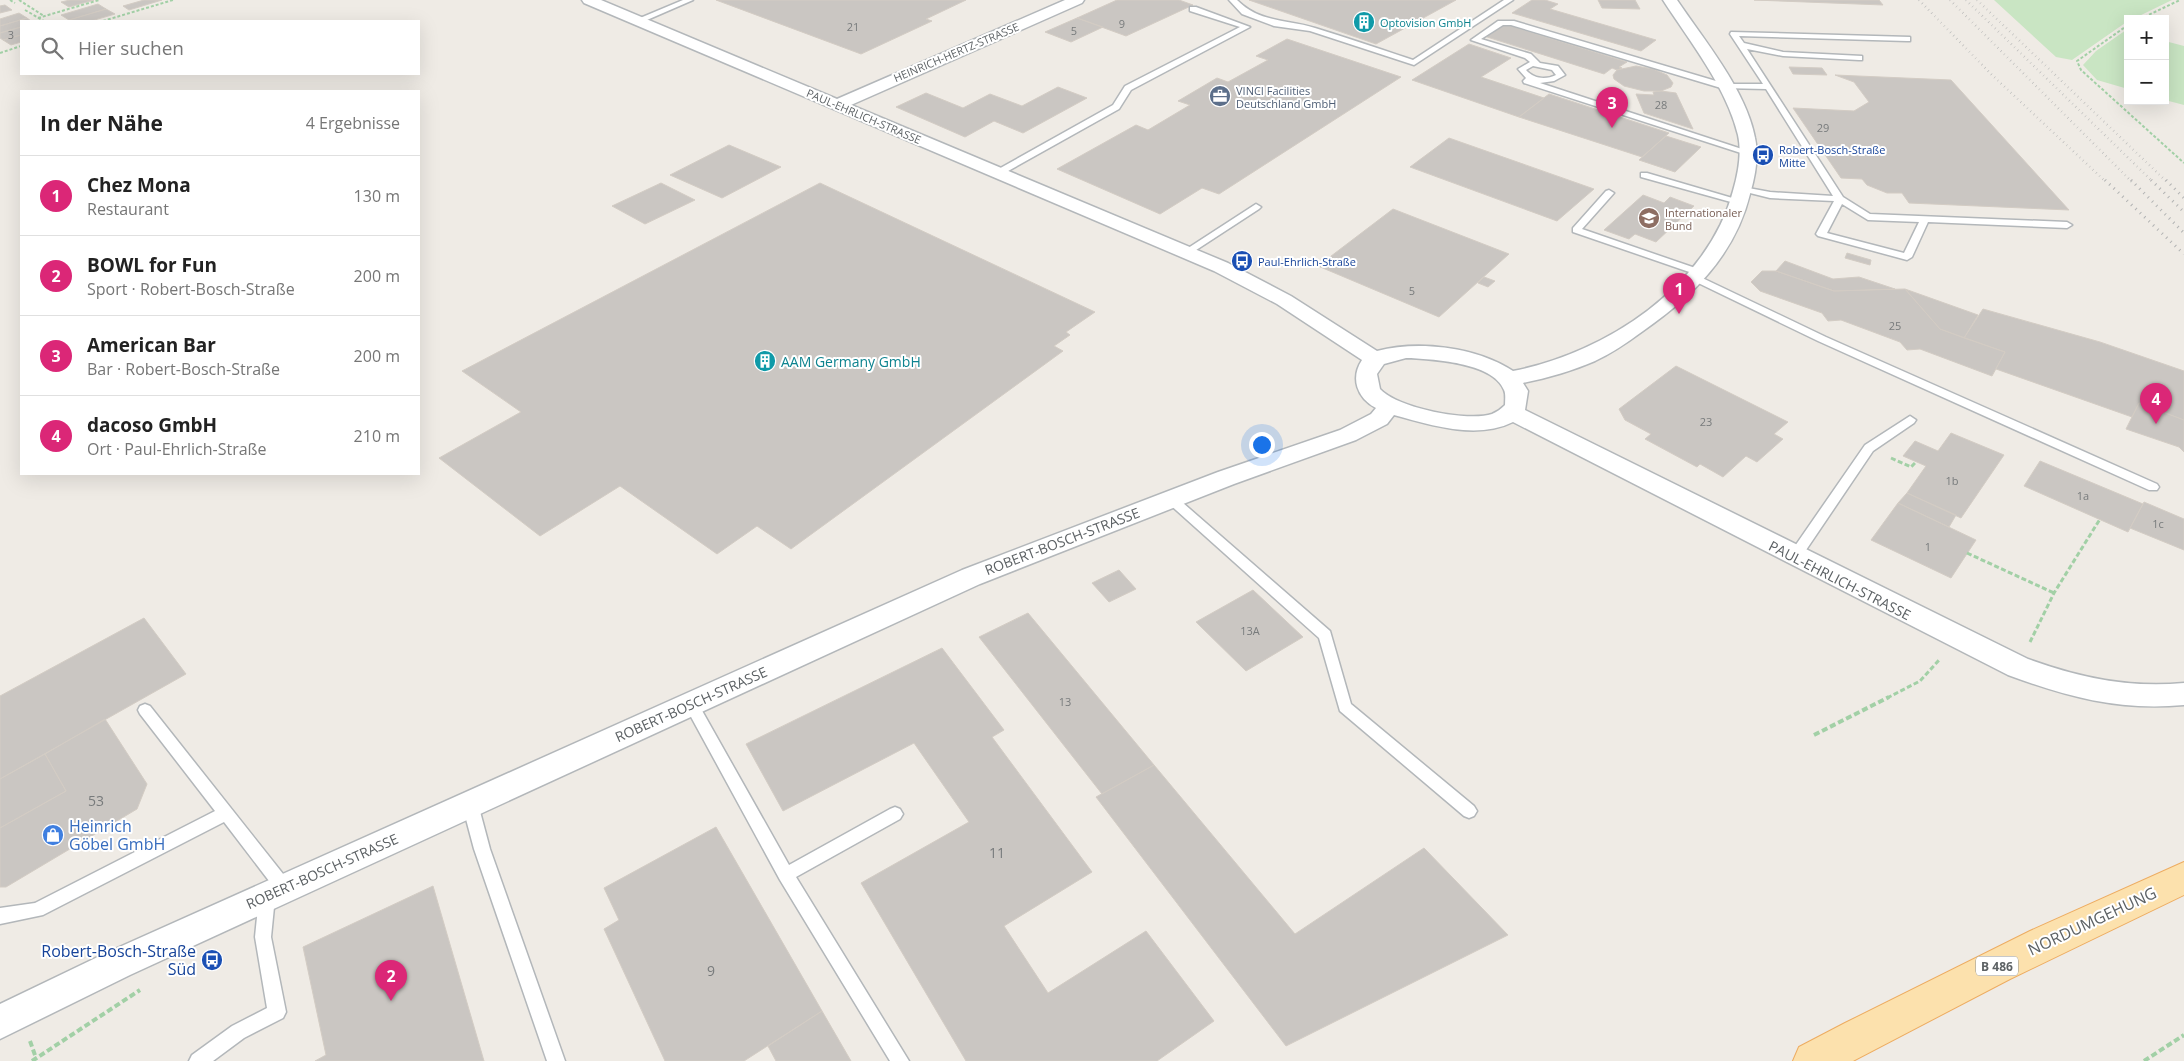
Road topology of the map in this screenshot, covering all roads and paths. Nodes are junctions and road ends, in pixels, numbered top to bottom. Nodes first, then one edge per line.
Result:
1 (10, 0) edge
2 (19, 0) edge
3 (100, 0) edge
4 (173, 0) edge
5 (589, 0) edge
6 (689, 0) edge
7 (1077, 0) edge
8 (1233, 0) edge
9 (1509, 0) edge
10 (1670, 0) edge
11 (2180, 0) edge
12 (15, 3) dead end
13 (1193, 9) dead end
14 (25, 10) dead end
15 (2148, 15) edge
16 (44, 16) junction
17 (38, 18) junction
18 (42, 20) edge
19 (106, 20) edge
20 (637, 21) junction
21 (2124, 28) edge
22 (1907, 39) dead end
23 (1741, 45) junction
24 (20, 46) edge
25 (0, 53) edge
26 (1859, 58) dead end
27 (1537, 64) junction
28 (1531, 78) junction
29 (1723, 85) junction
30 (1769, 88) junction
31 (836, 105) junction
32 (1746, 152) junction
33 (2184, 163) edge
34 (998, 173) junction
35 (1644, 176) dead end
36 (1610, 193) dead end
37 (1742, 196) junction
38 (1840, 199) junction
39 (1256, 207) dead end
40 (1925, 219) junction
41 (2067, 225) dead end
42 (1187, 252) junction
43 (1699, 276) junction
44 (1375, 359) junction
45 (1509, 379) junction
46 (1389, 407) junction
47 (1512, 412) junction
48 (1910, 420) dead end
49 (2153, 487) dead end
50 (1171, 499) junction
51 (2100, 519) dead end
52 (1967, 553) dead end
53 (1790, 554) junction
54 (2054, 593) junction
55 (1958, 639) junction
56 (2018, 667) junction
57 (2184, 694) edge
58 (691, 704) junction
59 (145, 710) dead end
60 (1814, 735) dead end
61 (470, 804) junction
62 (1469, 811) dead end
63 (225, 814) junction
64 (895, 814) dead end
65 (786, 875) junction
66 (2184, 878) edge
67 (276, 893) junction
68 (0, 916) edge
69 (14, 1030) edge
70 (2184, 1035) edge
71 (36, 1058) dead end
72 (198, 1061) edge
73 (556, 1061) edge
74 (900, 1061) edge
75 (1813, 1061) edge
76 (2144, 1061) edge

1 - 12 path
2 - 16 path
3 - 16 path
4 - 19 path
5 - 20 street, PAUL-EHRLICH-STRASSE
6 - 20 lane
7 - 31 street, HEINRICH-HERTZ-STRASSE
8 - 9 lane
10 - 29 street
11 - 15 path
13 - 34 lane
14 - 17 path
16 - 17 path
17 - 18 path
20 - 31 street, PAUL-EHRLICH-STRASSE
21 - 33 path
22 - 23 lane
23 - 26 lane
23 - 30 lane
24 - 25 path
27 - 28 lane
27 - 28 lane
27 - 29 lane
28 - 32 lane
29 - 30 lane
29 - 32 street
30 - 38 lane
31 - 34 street, PAUL-EHRLICH-STRASSE
32 - 37 street
34 - 42 street, PAUL-EHRLICH-STRASSE
35 - 37 lane
36 - 43 lane
37 - 38 lane
37 - 43 street
38 - 40 lane
38 - 40 lane
39 - 42 lane
40 - 41 lane
42 - 44 street, PAUL-EHRLICH-STRASSE
43 - 45 street
43 - 49 lane
44 - 45 street
44 - 46 street
45 - 47 street
46 - 47 street
46 - 50 street, ROBERT-BOSCH-STRASSE
47 - 53 street, PAUL-EHRLICH-STRASSE
48 - 53 lane
50 - 58 street, ROBERT-BOSCH-STRASSE
50 - 62 lane
51 - 54 path
52 - 54 path
53 - 55 street, PAUL-EHRLICH-STRASSE
54 - 56 path
55 - 56 street, PAUL-EHRLICH-STRASSE
55 - 60 path
56 - 57 street, PAUL-EHRLICH-STRASSE
58 - 61 street, ROBERT-BOSCH-STRASSE
58 - 65 lane
59 - 63 lane
61 - 67 street, ROBERT-BOSCH-STRASSE
61 - 73 lane
63 - 67 lane
63 - 68 lane
64 - 65 lane
65 - 74 lane
66 - 75 main road, NORDUMGEHUNG / B 486
67 - 69 street, ROBERT-BOSCH-STRASSE
67 - 72 lane
69 - 71 path
70 - 76 path

